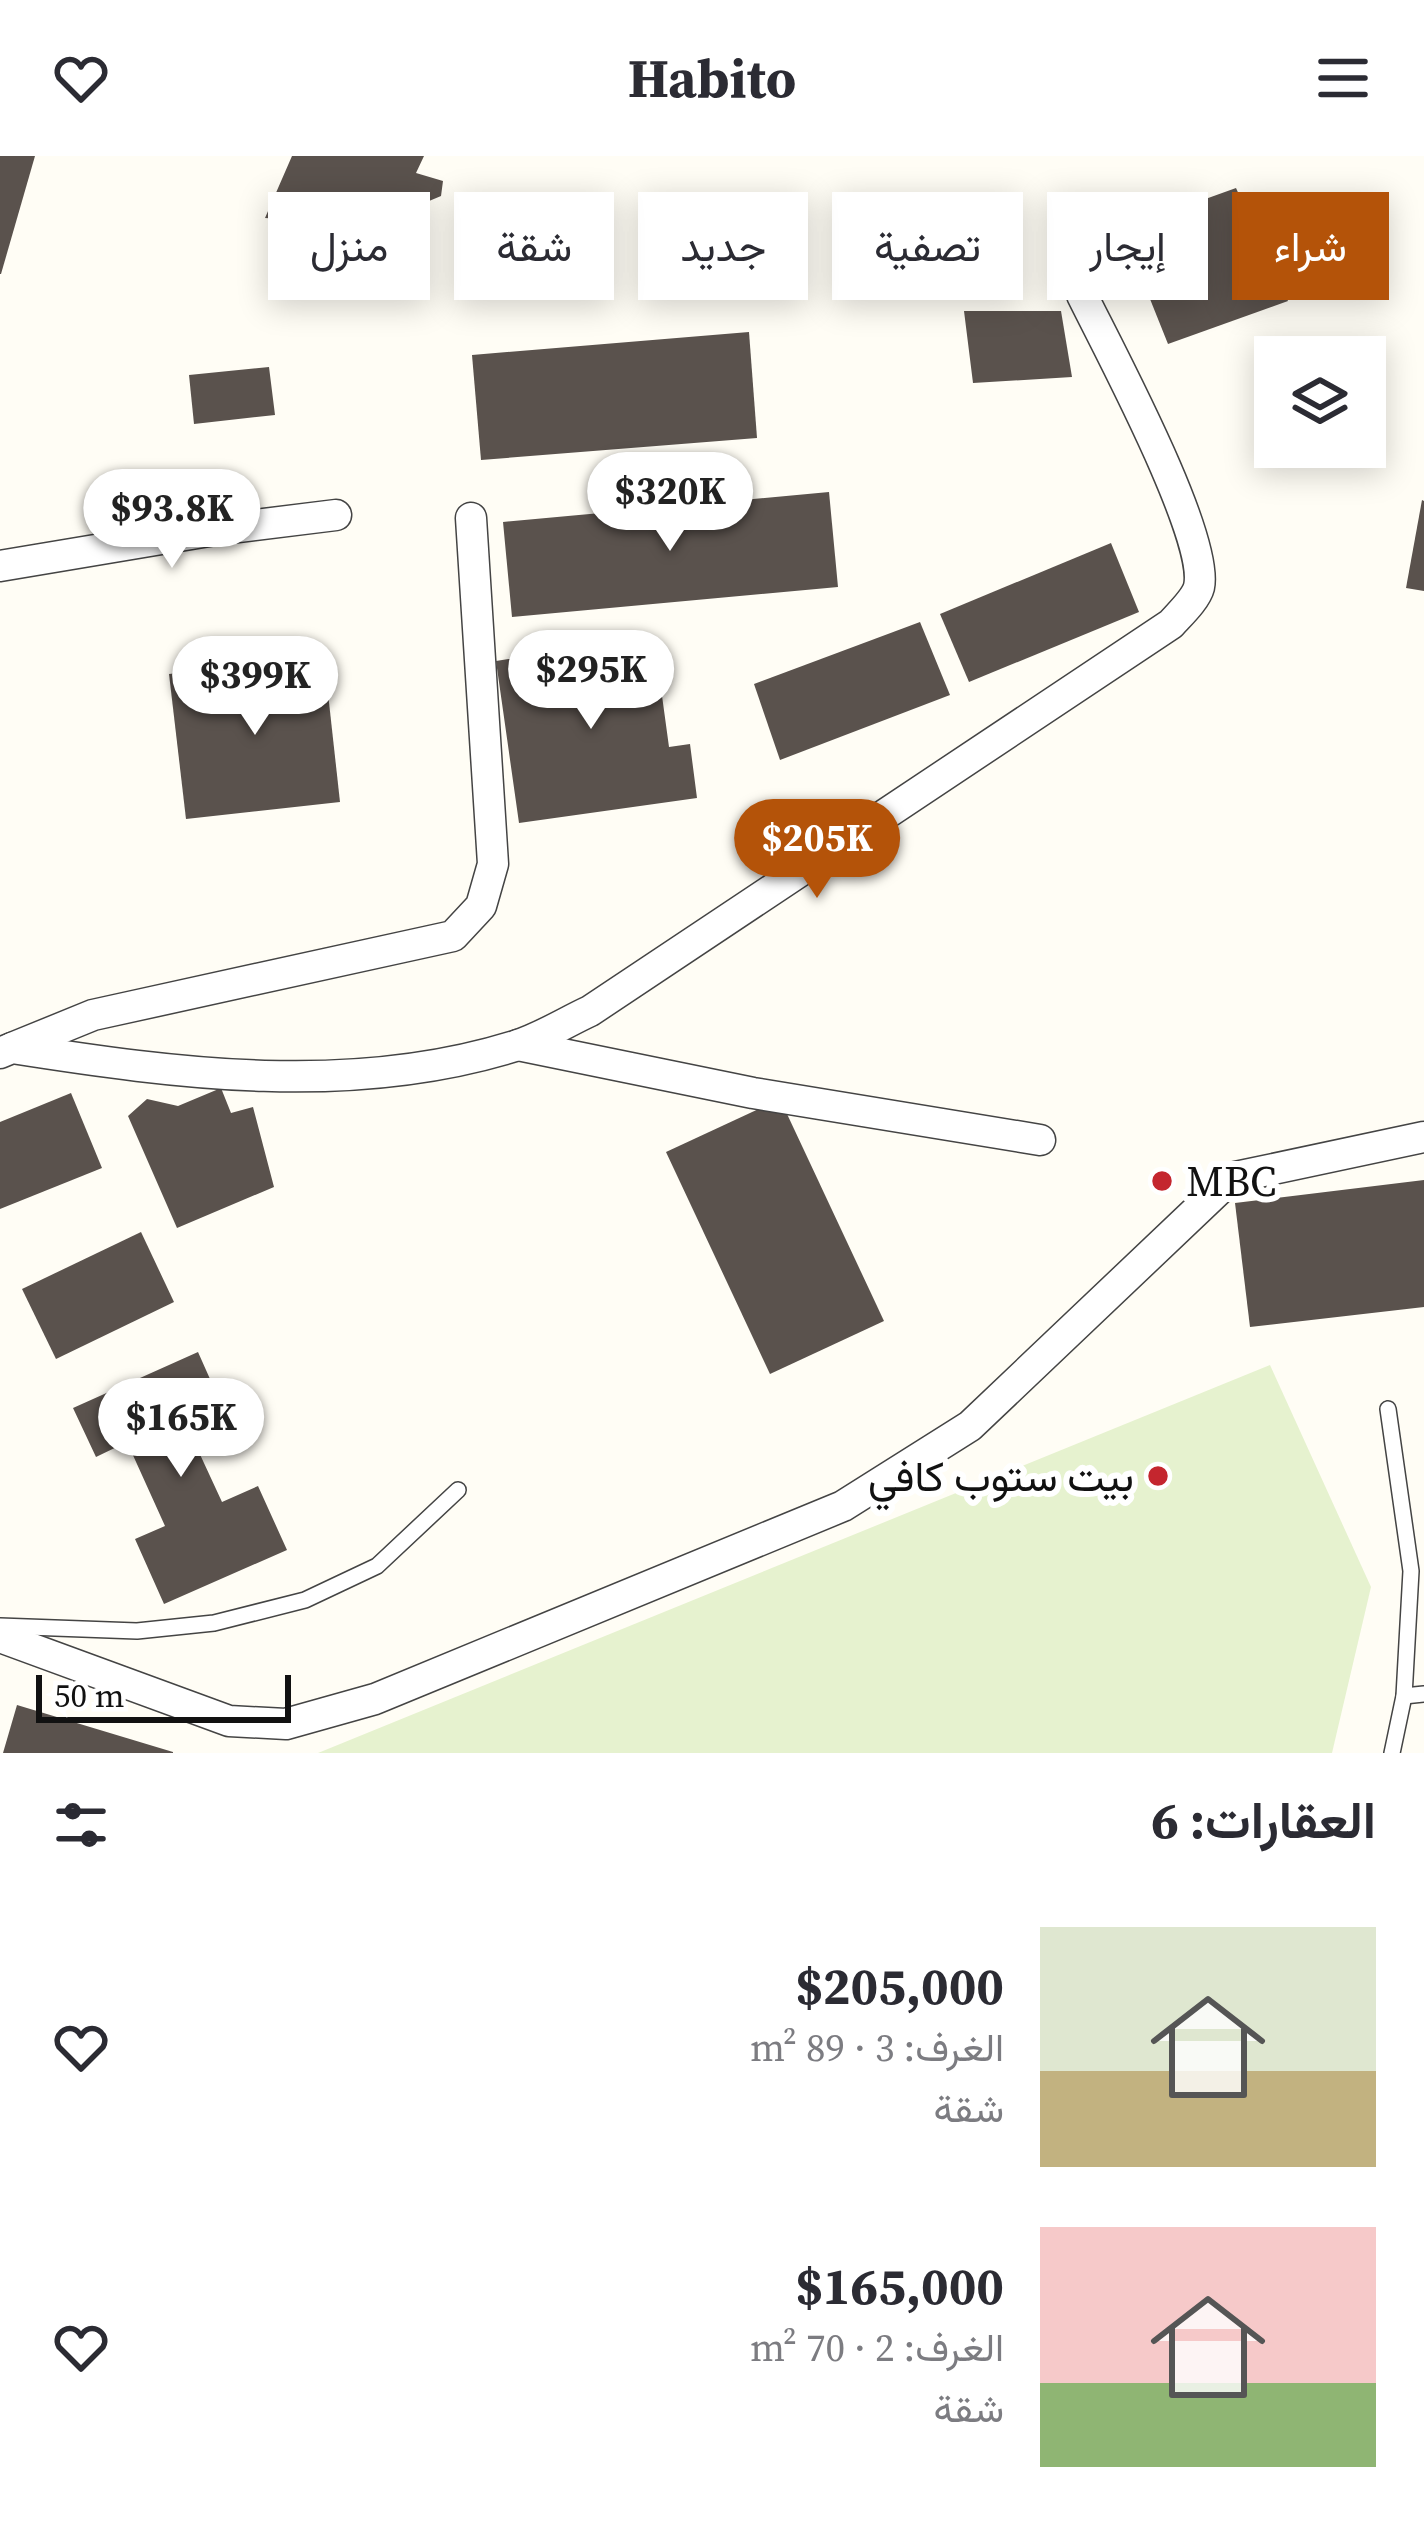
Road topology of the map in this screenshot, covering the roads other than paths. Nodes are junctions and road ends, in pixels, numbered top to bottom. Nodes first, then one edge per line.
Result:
1 (1084, 300) edge
2 (336, 515) dead end
3 (471, 518) dead end
4 (0, 566) edge
5 (518, 1046) junction
6 (6, 1050) edge
7 (1424, 1137) edge
8 (1040, 1140) dead end
9 (1388, 1409) dead end
10 (458, 1490) dead end
11 (0, 1627) edge
12 (0, 1637) edge
13 (1424, 1694) edge
14 (1404, 1696) junction
15 (1392, 1753) edge

1 - 5 street
2 - 4 street
3 - 6 street
5 - 6 street
5 - 8 street
7 - 12 street
9 - 14 lane
10 - 11 lane
13 - 14 lane
14 - 15 lane

